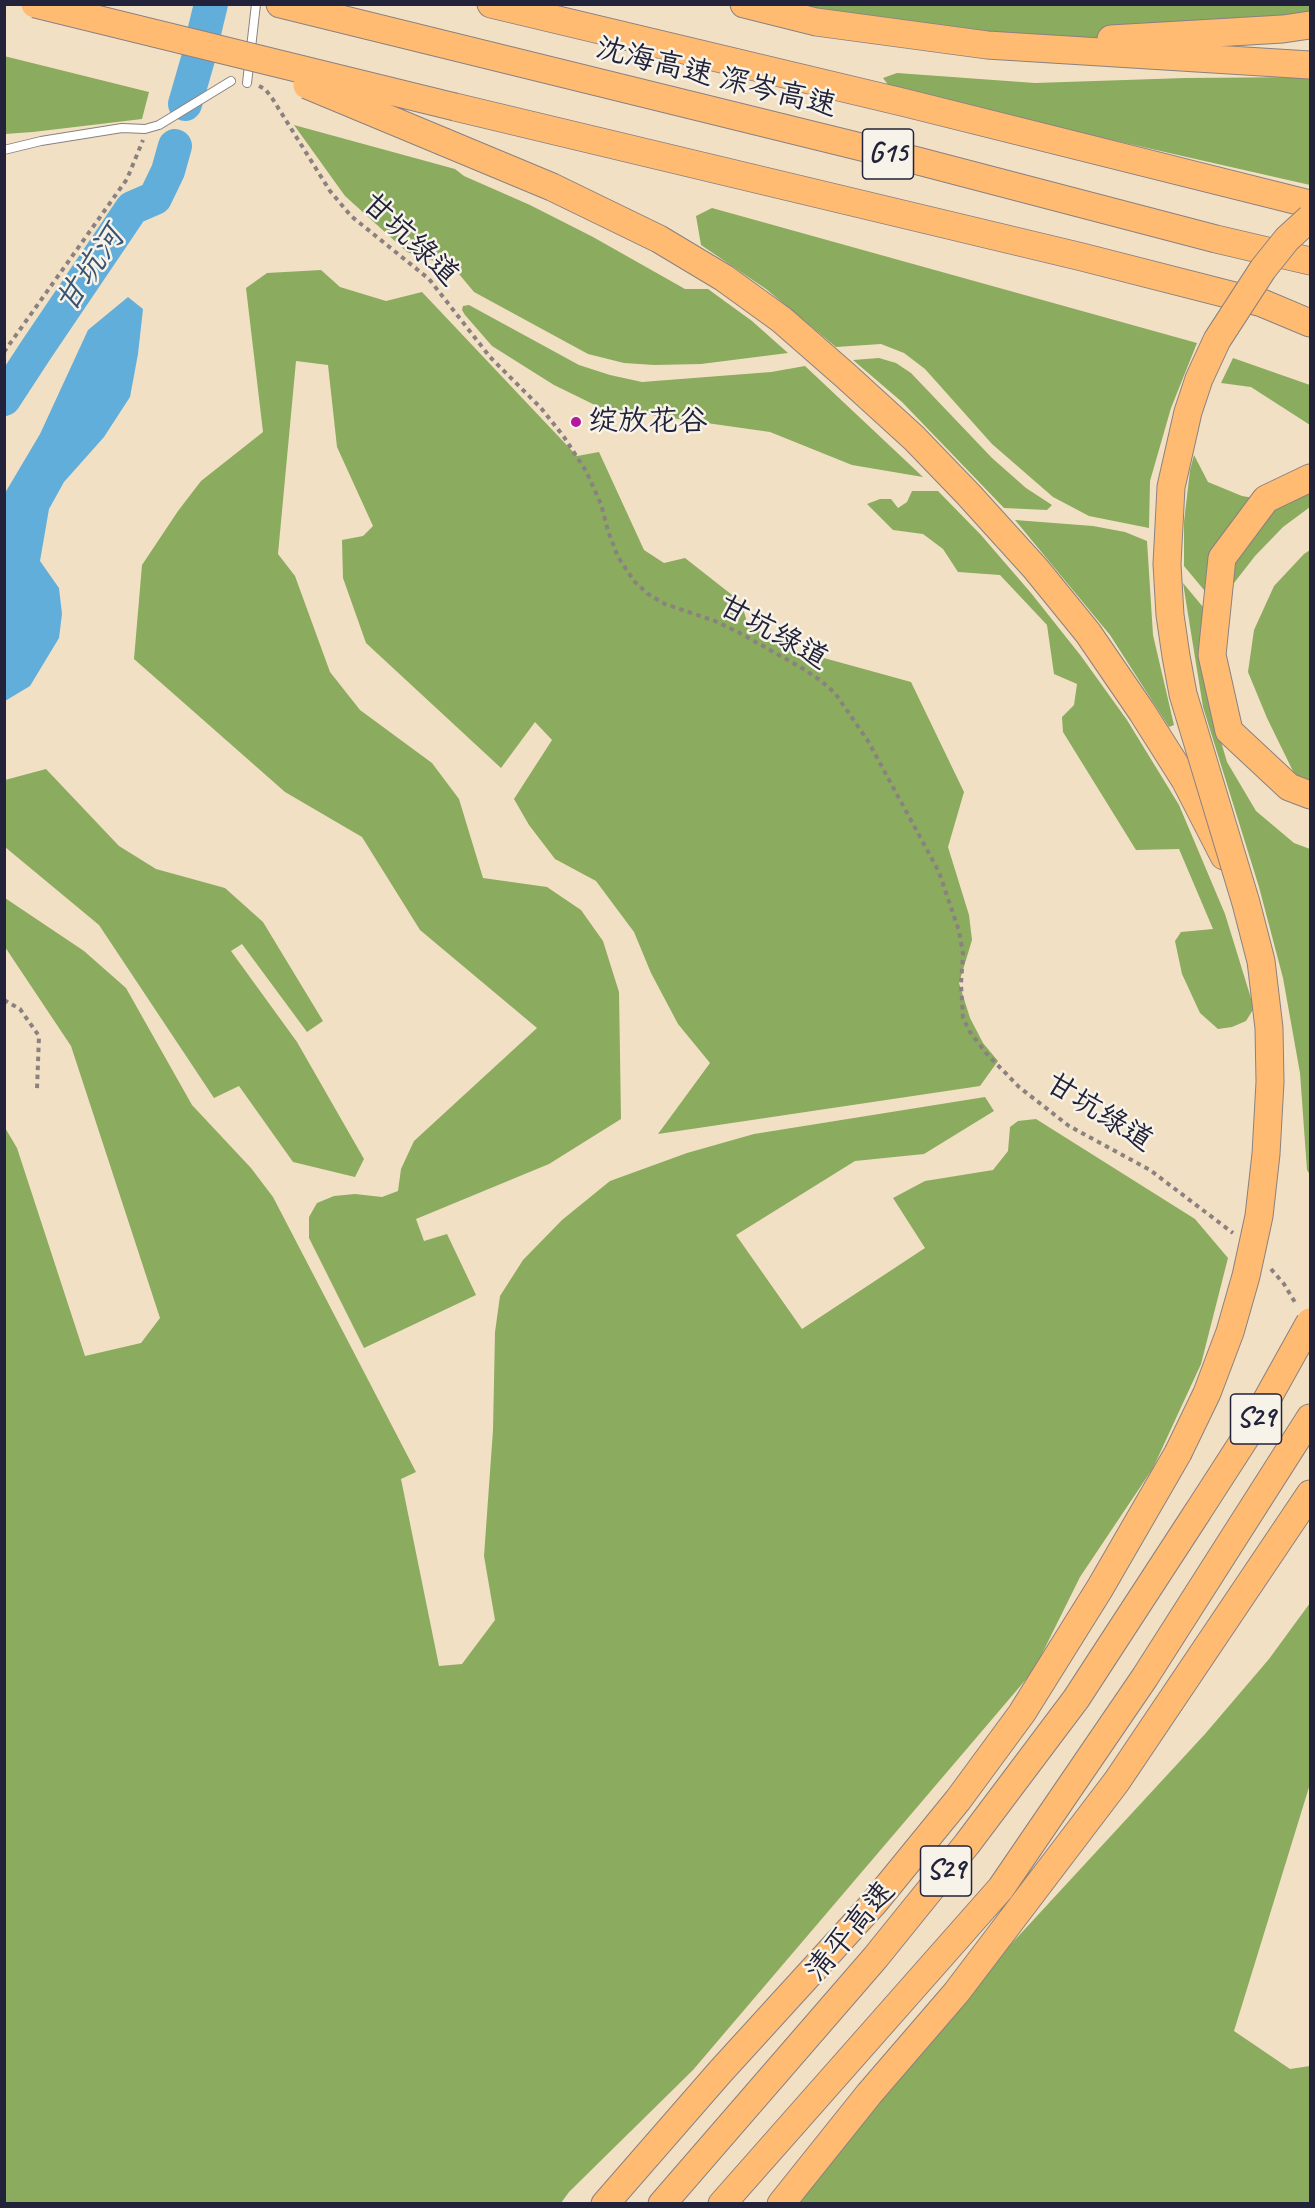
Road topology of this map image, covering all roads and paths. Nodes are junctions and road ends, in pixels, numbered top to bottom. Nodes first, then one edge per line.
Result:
1 (35, 4) edge
2 (256, 4) edge
3 (280, 4) edge
4 (491, 4) edge
5 (744, 4) edge
6 (1311, 24) edge
7 (987, 45) junction
8 (231, 53) junction
9 (1311, 65) edge
10 (231, 81) dead end
11 (248, 83) joint
12 (145, 129) junction
13 (4, 150) edge
14 (1311, 204) edge
15 (1311, 218) edge
16 (1311, 261) edge
17 (1311, 323) edge
18 (4, 352) edge
19 (1311, 478) edge
20 (1311, 795) edge
21 (1246, 903) junction
22 (4, 1000) edge
23 (37, 1089) dead end
24 (1236, 1235) dead end
25 (1265, 1262) dead end
26 (1305, 1316) edge
27 (1311, 1418) edge
28 (1303, 1505) edge
29 (605, 2204) edge
30 (662, 2204) edge
31 (722, 2204) edge
32 (781, 2204) edge

1 - 8 highway, bridge
2 - 11 lane
3 - 16 highway, 沈海高速 深岑高速 / G15
4 - 14 highway, 沈海高速 深岑高速 / G15
5 - 7 highway
6 - 7 highway
7 - 9 highway
8 - 17 highway, bridge
8 - 21 highway, bridge
10 - 12 lane
11 - 24 path, 甘坑绿道
12 - 13 lane
12 - 18 path
15 - 21 highway, bridge
19 - 20 highway
21 - 29 highway, bridge
22 - 23 path
25 - 26 path
26 - 30 highway, 清平高速 / S29, bridge
27 - 31 highway, S29
28 - 32 highway

